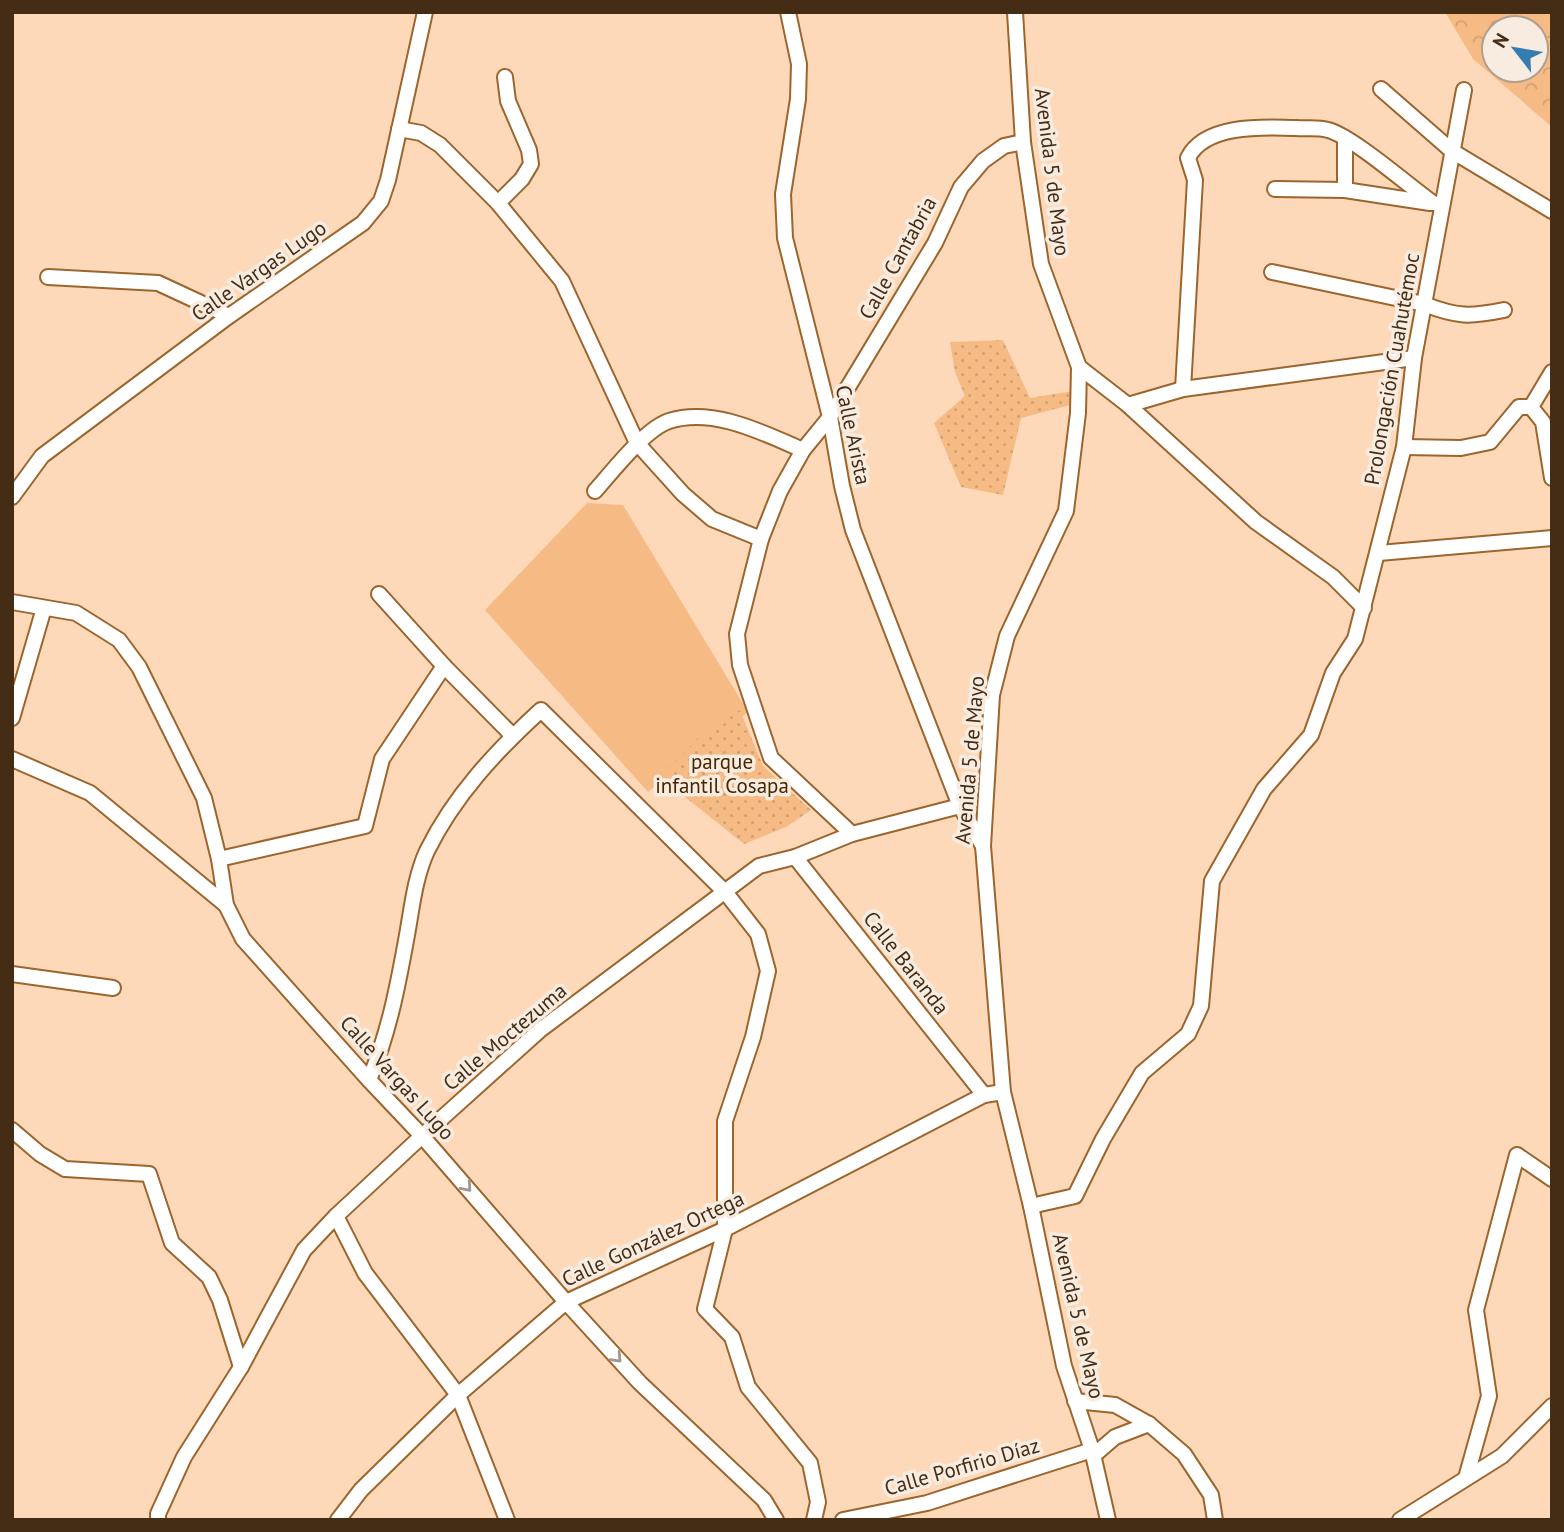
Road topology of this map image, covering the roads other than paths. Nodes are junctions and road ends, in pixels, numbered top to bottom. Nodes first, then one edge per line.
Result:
1 (425, 12) edge
2 (788, 12) edge
3 (1015, 12) edge
4 (505, 76) dead end
5 (1381, 89) dead end
6 (1464, 90) dead end
7 (399, 129) junction
8 (1345, 138) junction
9 (1023, 142) junction
10 (1452, 151) junction
11 (1275, 189) dead end
12 (1345, 190) junction
13 (498, 203) junction
14 (1437, 204) junction
15 (1552, 211) edge
16 (1272, 272) dead end
17 (48, 277) dead end
18 (1424, 304) junction
19 (1504, 310) dead end
20 (229, 316) junction
21 (1414, 358) junction
22 (1079, 367) junction
23 (1552, 372) edge
24 (1183, 389) junction
25 (1128, 405) junction
26 (1531, 407) junction
27 (830, 417) junction
28 (637, 443) junction
29 (1404, 447) junction
30 (1549, 447) edge
31 (803, 450) junction
32 (1552, 478) edge
33 (595, 491) dead end
34 (12, 497) edge
35 (1552, 538) edge
36 (761, 539) junction
37 (1379, 553) junction
38 (379, 594) dead end
39 (15, 599) edge
40 (44, 608) junction
41 (1364, 608) junction
42 (444, 666) junction
43 (12, 718) edge
44 (513, 736) junction
45 (12, 758) edge
46 (960, 806) junction
47 (852, 834) junction
48 (983, 846) junction
49 (795, 857) junction
50 (219, 859) junction
51 (726, 892) junction
52 (226, 905) junction
53 (12, 974) edge
54 (113, 988) dead end
55 (369, 1080) junction
56 (1003, 1092) junction
57 (984, 1095) junction
58 (12, 1130) edge
59 (422, 1136) junction
60 (1552, 1179) edge
61 (1031, 1206) junction
62 (336, 1216) junction
63 (725, 1229) junction
64 (566, 1302) junction
65 (241, 1367) junction
66 (458, 1395) junction
67 (1076, 1401) junction
68 (1552, 1406) edge
69 (1149, 1424) junction
70 (1092, 1453) junction
71 (1466, 1478) junction
72 (158, 1520) edge
73 (338, 1520) edge
74 (507, 1520) edge
75 (776, 1520) edge
76 (814, 1520) edge
77 (843, 1520) edge
78 (1108, 1520) edge
79 (1215, 1520) edge
80 (1400, 1520) edge

1 - 7 street, Calle Vargas Lugo
2 - 27 street, Calle Arista
3 - 9 street, Avenida 5 de Mayo
4 - 13 street
5 - 10 street
6 - 10 street, Prolongación Cuahutémoc
7 - 13 street
7 - 20 street, Calle Vargas Lugo
8 - 12 street
8 - 14 street
8 - 24 street
9 - 22 street, Avenida 5 de Mayo
9 - 27 street, Calle Cantabria
10 - 14 street, Prolongación Cuahutémoc
10 - 15 street
11 - 12 street
12 - 14 street
13 - 28 street
14 - 18 street, Prolongación Cuahutémoc
16 - 18 street
17 - 20 street
18 - 19 street
18 - 21 street, Prolongación Cuahutémoc
20 - 34 street, Calle Vargas Lugo
21 - 24 street
21 - 29 street, Prolongación Cuahutémoc
22 - 25 street
22 - 48 street, Avenida 5 de Mayo
23 - 26 street
24 - 25 street
25 - 41 street
26 - 29 street
26 - 30 street
27 - 31 street, Calle Cantabria
27 - 46 street, Calle Arista
28 - 31 street
28 - 33 street
28 - 36 street
29 - 37 street, Prolongación Cuahutémoc
30 - 32 street
31 - 36 street, Calle Cantabria
35 - 37 street
36 - 47 street, Calle Cantabria
37 - 41 street, Prolongación Cuahutémoc
38 - 42 street
39 - 40 street
40 - 43 street
40 - 50 street, Calle Vargas Lugo
41 - 61 street, Prolongación Cuahutémoc
42 - 44 street
42 - 50 street
44 - 51 street
44 - 55 street
45 - 52 street
46 - 47 street, Calle Moctezuma
46 - 48 street, Calle Arista
47 - 49 street, Calle Moctezuma
48 - 56 street, Avenida 5 de Mayo
49 - 51 street, Calle Moctezuma
49 - 57 street, Calle Baranda
50 - 52 street, Calle Vargas Lugo
51 - 59 street, Calle Moctezuma
51 - 63 street
52 - 55 street, Calle Vargas Lugo
53 - 54 street
55 - 59 street, Calle Vargas Lugo
56 - 57 street, Calle González Ortega
56 - 61 street, Avenida 5 de Mayo
57 - 63 street, Calle González Ortega
58 - 65 street
59 - 62 street, Calle Moctezuma
59 -> 64 street, Calle Vargas Lugo
60 - 71 street
61 - 67 street, Avenida 5 de Mayo
62 - 65 street, Calle Moctezuma
62 - 66 street
63 - 64 street, Calle González Ortega
63 - 76 street
64 - 66 street, Calle González Ortega
64 -> 75 street, Calle Vargas Lugo
65 - 72 street, Calle Moctezuma
66 - 73 street, Calle González Ortega
66 - 74 street
67 - 69 street
67 - 70 street, Avenida 5 de Mayo
68 - 71 street
69 - 70 street, Calle Porfirio Díaz
69 - 79 street
70 - 77 street, Calle Porfirio Díaz
70 - 78 street, Avenida 5 de Mayo
71 - 80 street

